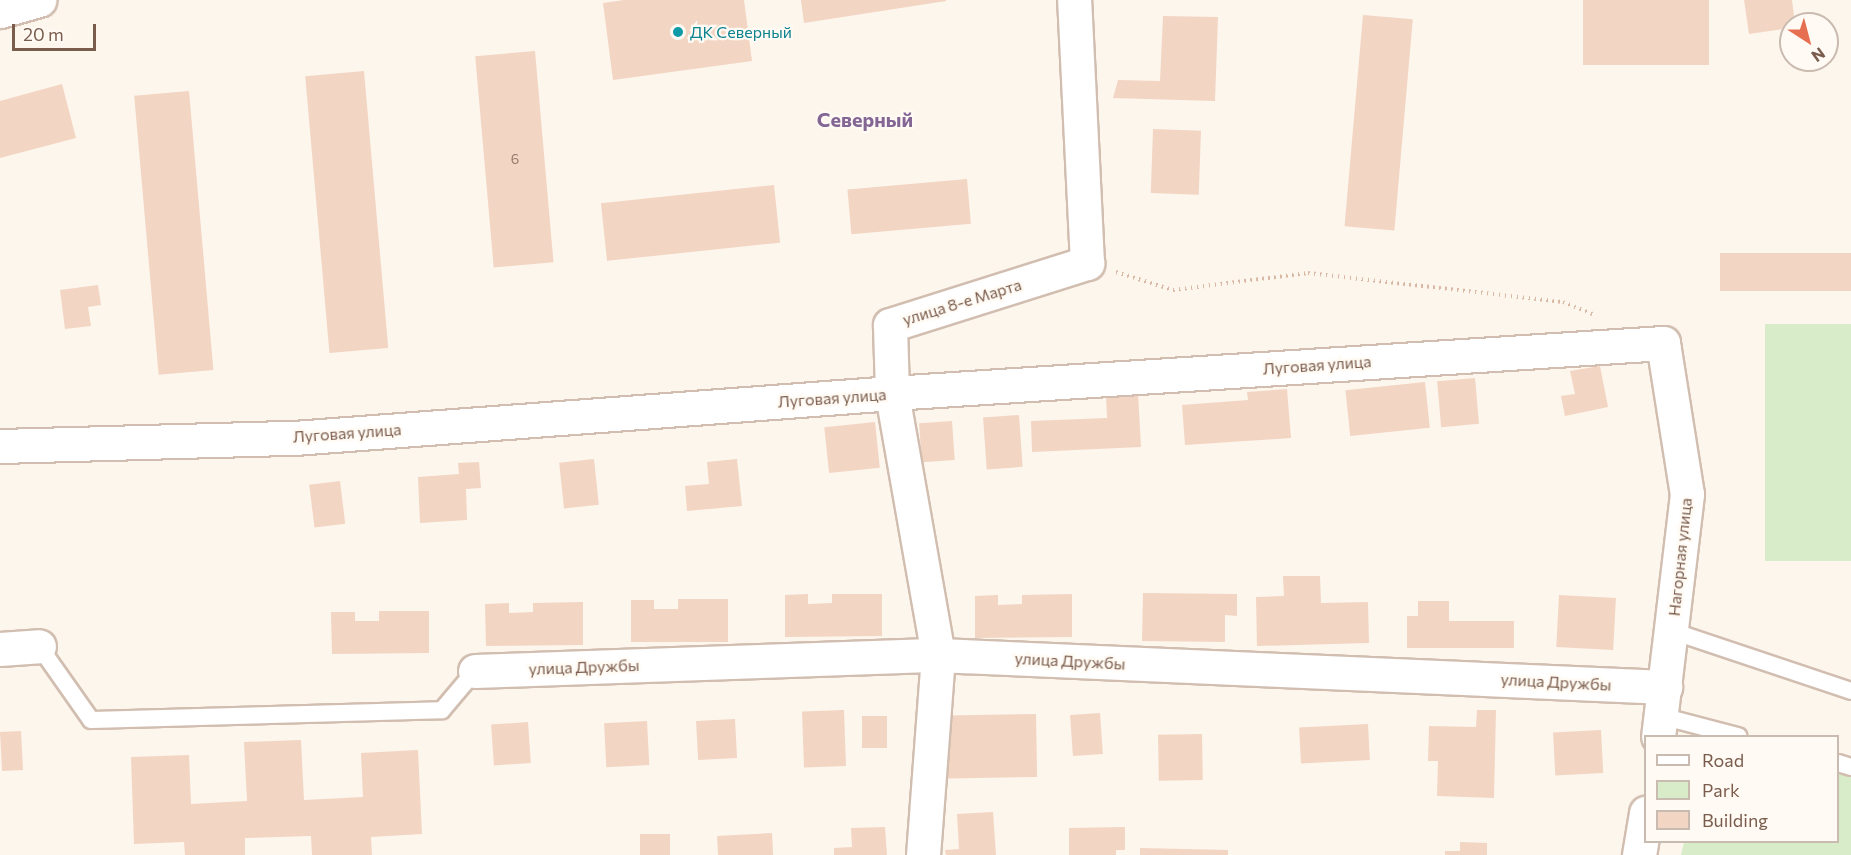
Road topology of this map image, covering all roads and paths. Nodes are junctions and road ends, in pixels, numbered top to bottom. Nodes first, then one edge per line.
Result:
1 (39, 0) edge
2 (1074, 0) edge
3 (0, 11) edge
4 (1087, 263) junction
5 (1603, 319) dead end
6 (1664, 343) joint
7 (892, 393) junction
8 (0, 446) edge
9 (1672, 631) junction
10 (39, 646) joint
11 (0, 649) edge
12 (938, 655) junction
13 (475, 670) joint
14 (1851, 691) edge
15 (1661, 713) edge
16 (1735, 735) edge
17 (1644, 825) edge
18 (923, 855) edge
19 (1639, 855) edge

1 - 3 street
2 - 4 street
4 - 5 path
4 - 7 street, улица 8-е Марта
6 - 7 street, Луговая улица
6 - 9 street, Нагорная улица
7 - 8 street, Луговая улица
7 - 12 street, улица 8-е Марта
9 - 14 lane
9 - 15 street, Нагорная улица
10 - 11 street
10 - 13 lane
12 - 13 street, улица Дружбы
12 - 15 street, улица Дружбы
12 - 18 street, улица 8-е Марта
15 - 16 lane
17 - 19 street

